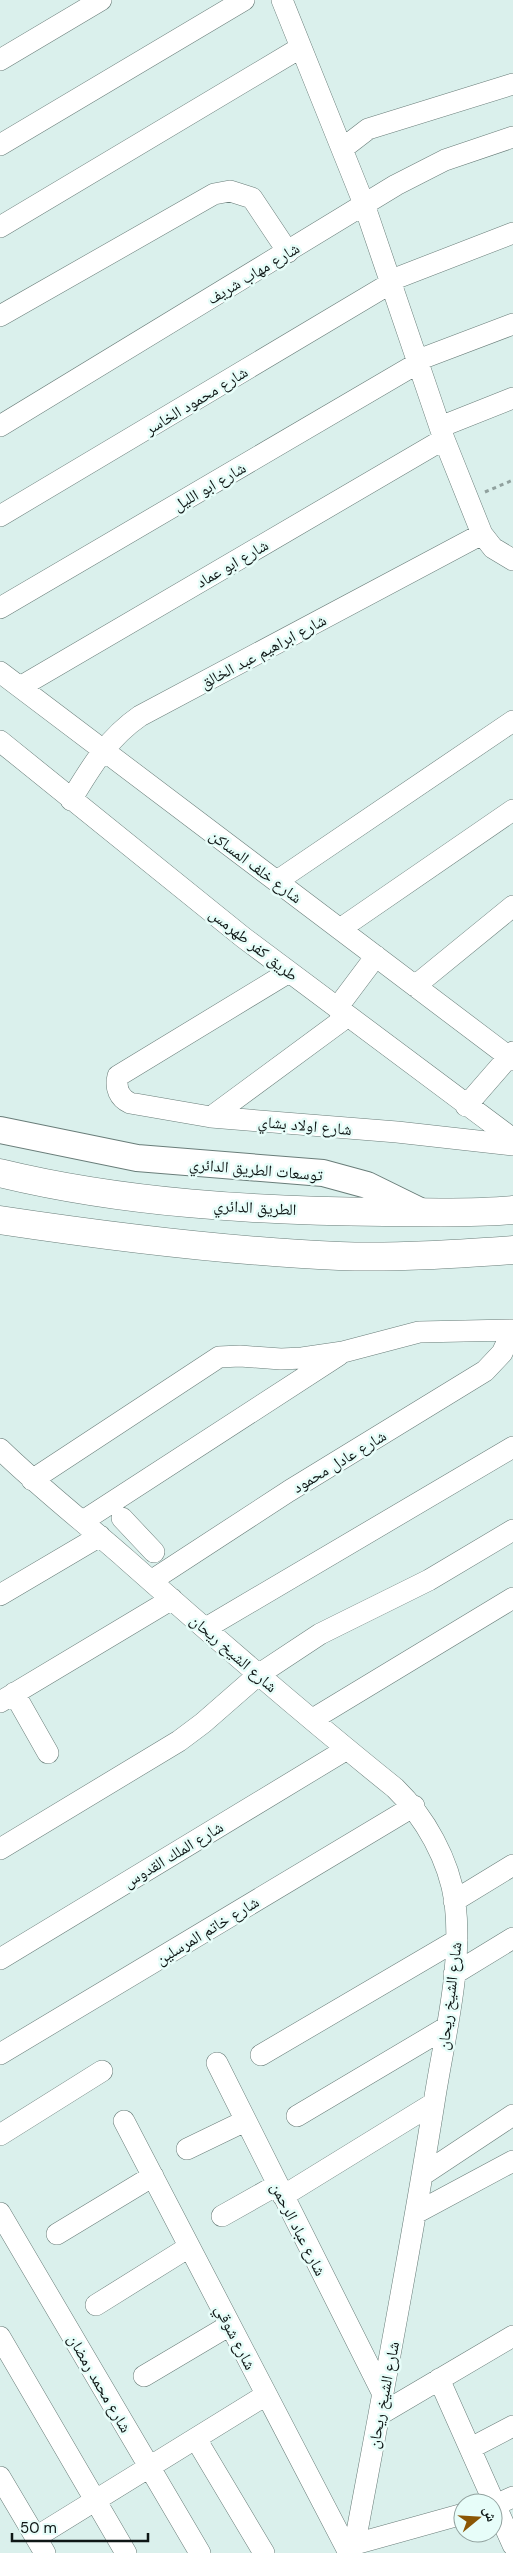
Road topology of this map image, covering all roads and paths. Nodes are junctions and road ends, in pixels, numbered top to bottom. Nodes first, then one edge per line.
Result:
1 (101, 0) edge
2 (244, 0) edge
3 (282, 0) edge
4 (300, 48) junction
5 (0, 60) edge
6 (513, 84) edge
7 (513, 137) edge
8 (0, 145) edge
9 (342, 150) junction
10 (364, 204) junction
11 (0, 227) edge
12 (513, 233) edge
13 (288, 252) junction
14 (390, 282) junction
15 (0, 316) edge
16 (513, 324) edge
17 (418, 362) junction
18 (513, 398) edge
19 (0, 426) edge
20 (442, 433) junction
21 (513, 480) edge
22 (468, 498) junction
23 (0, 516) edge
24 (482, 534) junction
25 (513, 560) edge
26 (0, 608) edge
27 (0, 672) edge
28 (20, 687) junction
29 (513, 721) edge
30 (0, 741) edge
31 (102, 749) junction
32 (71, 800) junction
33 (513, 810) edge
34 (277, 881) junction
35 (513, 906) edge
36 (340, 929) junction
37 (376, 956) junction
38 (289, 972) junction
39 (416, 986) junction
40 (343, 1012) junction
41 (512, 1056) edge
42 (466, 1106) junction
43 (211, 1117) junction
44 (0, 1130) edge
45 (513, 1139) edge
46 (513, 1145) edge
47 (0, 1173) edge
48 (513, 1210) edge
49 (422, 1212) junction
50 (0, 1220) edge
51 (513, 1250) edge
52 (513, 1330) edge
53 (343, 1352) junction
54 (513, 1447) edge
55 (0, 1449) edge
56 (32, 1480) junction
57 (83, 1521) junction
58 (513, 1530) edge
59 (105, 1541) junction
60 (154, 1552) dead end
61 (151, 1581) junction
62 (0, 1595) edge
63 (513, 1598) edge
64 (172, 1599) junction
65 (206, 1628) junction
66 (258, 1675) junction
67 (7, 1697) edge
68 (313, 1719) junction
69 (347, 1749) junction
70 (48, 1753) dead end
71 (414, 1806) junction
72 (0, 1849) edge
73 (513, 1865) edge
74 (454, 1900) junction
75 (513, 1938) edge
76 (457, 1940) junction
77 (0, 1959) edge
78 (454, 1974) junction
79 (448, 2027) junction
80 (0, 2054) edge
81 (261, 2055) dead end
82 (217, 2063) dead end
83 (102, 2072) dead end
84 (434, 2103) junction
85 (513, 2115) edge
86 (297, 2116) dead end
87 (124, 2121) dead end
88 (245, 2121) junction
89 (0, 2135) edge
90 (187, 2149) dead end
91 (513, 2161) edge
92 (424, 2174) junction
93 (153, 2176) junction
94 (280, 2190) junction
95 (0, 2213) edge
96 (416, 2213) junction
97 (222, 2216) dead end
98 (56, 2234) dead end
99 (189, 2246) junction
100 (96, 2305) dead end
101 (230, 2325) junction
102 (513, 2336) edge
103 (0, 2337) edge
104 (144, 2376) dead end
105 (439, 2379) junction
106 (383, 2394) junction
107 (266, 2395) junction
108 (379, 2415) junction
109 (513, 2426) edge
110 (196, 2438) junction
111 (471, 2448) junction
112 (149, 2467) junction
113 (0, 2477) edge
114 (495, 2493) edge
115 (96, 2500) junction
116 (503, 2512) edge
117 (453, 2517) edge
118 (40, 2545) edge
119 (513, 2545) edge
120 (352, 2550) edge
121 (126, 2553) edge
122 (200, 2553) edge
123 (264, 2553) edge

1 - 5 street
2 - 8 street
3 - 4 street
4 - 9 street
4 - 11 street
6 - 9 street
7 - 10 street, شارع مهاب شريف
9 - 10 street
10 - 13 street, شارع مهاب شريف
10 - 14 street
12 - 14 street, شارع محمود الخاسر
13 - 15 street
13 - 19 street, شارع مهاب شريف
14 - 17 street
14 - 23 street, شارع محمود الخاسر
16 - 17 street, شارع ابو الليل
17 - 20 street
17 - 26 street, شارع ابو الليل
18 - 20 street, شارع ابو عماد
20 - 22 street
20 - 28 street, شارع ابو عماد
21 - 22 path
22 - 24 street
24 - 25 street
24 - 31 street, شارع ابراهيم عبد الخالق
27 - 28 street, شارع خلف المساكن
28 - 31 street, شارع خلف المساكن
29 - 34 street
30 - 32 street, طريق كفر طهرمس
31 - 32 street, شارع ابراهيم عبد الخالق
31 - 34 street, شارع خلف المساكن
32 - 38 street, طريق كفر طهرمس
33 - 36 street
34 - 36 street, شارع خلف المساكن
35 - 39 street
36 - 37 street, شارع خلف المساكن
37 - 39 street, شارع خلف المساكن
37 - 40 street
38 - 40 street, طريق كفر طهرمس
38 - 43 street, شارع اولاد بشاي
39 - 41 street, شارع خلف المساكن
40 - 42 street, طريق كفر طهرمس
40 - 43 street
41 - 42 street
42 - 45 street, طريق كفر طهرمس
43 - 46 street, شارع اولاد بشاي
44 - 49 main road, توسعات الطريق الدائري
47 - 49 highway, الطريق الدائري
48 - 49 highway, الطريق الدائري
50 - 51 highway
52 - 53 street
52 - 61 street, شارع عادل محمود
53 - 56 street
53 - 57 street
54 - 65 street
55 - 56 street, شارع الشيخ ريحان
56 - 57 street, شارع الشيخ ريحان
57 - 59 street, شارع الشيخ ريحان
58 - 66 street
59 - 60 street
59 - 61 street, شارع الشيخ ريحان
59 - 62 street
61 - 64 street, شارع الشيخ ريحان
63 - 68 street
64 - 65 street, شارع الشيخ ريحان
64 - 67 street
65 - 66 street, شارع الشيخ ريحان
66 - 68 street, شارع الشيخ ريحان
66 - 72 street
67 - 70 street
68 - 69 street, شارع الشيخ ريحان
69 - 71 street, شارع الشيخ ريحان
69 - 77 street, شارع الملك القدوس
71 - 74 street, شارع الشيخ ريحان
71 - 80 street, شارع خاتم المرسلين
73 - 74 street
74 - 76 street, شارع الشيخ ريحان
75 - 78 street
76 - 78 street, شارع الشيخ ريحان
76 - 81 street
78 - 79 street, شارع الشيخ ريحان
79 - 84 street, شارع الشيخ ريحان
79 - 86 street
82 - 88 street, شارع عباد الرحمن
83 - 89 street
84 - 92 street, شارع الشيخ ريحان
84 - 94 street
85 - 92 street
87 - 93 street, شارع شوقي
88 - 90 street
88 - 94 street, شارع عباد الرحمن
91 - 96 street
92 - 96 street, شارع الشيخ ريحان
93 - 98 street
93 - 99 street, شارع شوقي
94 - 97 street
94 - 106 street, شارع عباد الرحمن
95 - 112 street, شارع محمد رمضان
96 - 106 street, شارع الشيخ ريحان
99 - 100 street
99 - 101 street, شارع شوقي
101 - 104 street
101 - 107 street, شارع شوقي
102 - 105 street
103 - 115 street
105 - 108 street
105 - 111 street
106 - 108 street, شارع الشيخ ريحان
107 - 110 street
107 - 120 street, شارع شوقي
108 - 120 street, شارع الشيخ ريحان
109 - 111 street
110 - 112 street
110 - 123 street
111 - 114 street
112 - 115 street
112 - 122 street, شارع محمد رمضان
113 - 118 street
115 - 118 street
115 - 121 street
116 - 119 street
117 - 120 street

